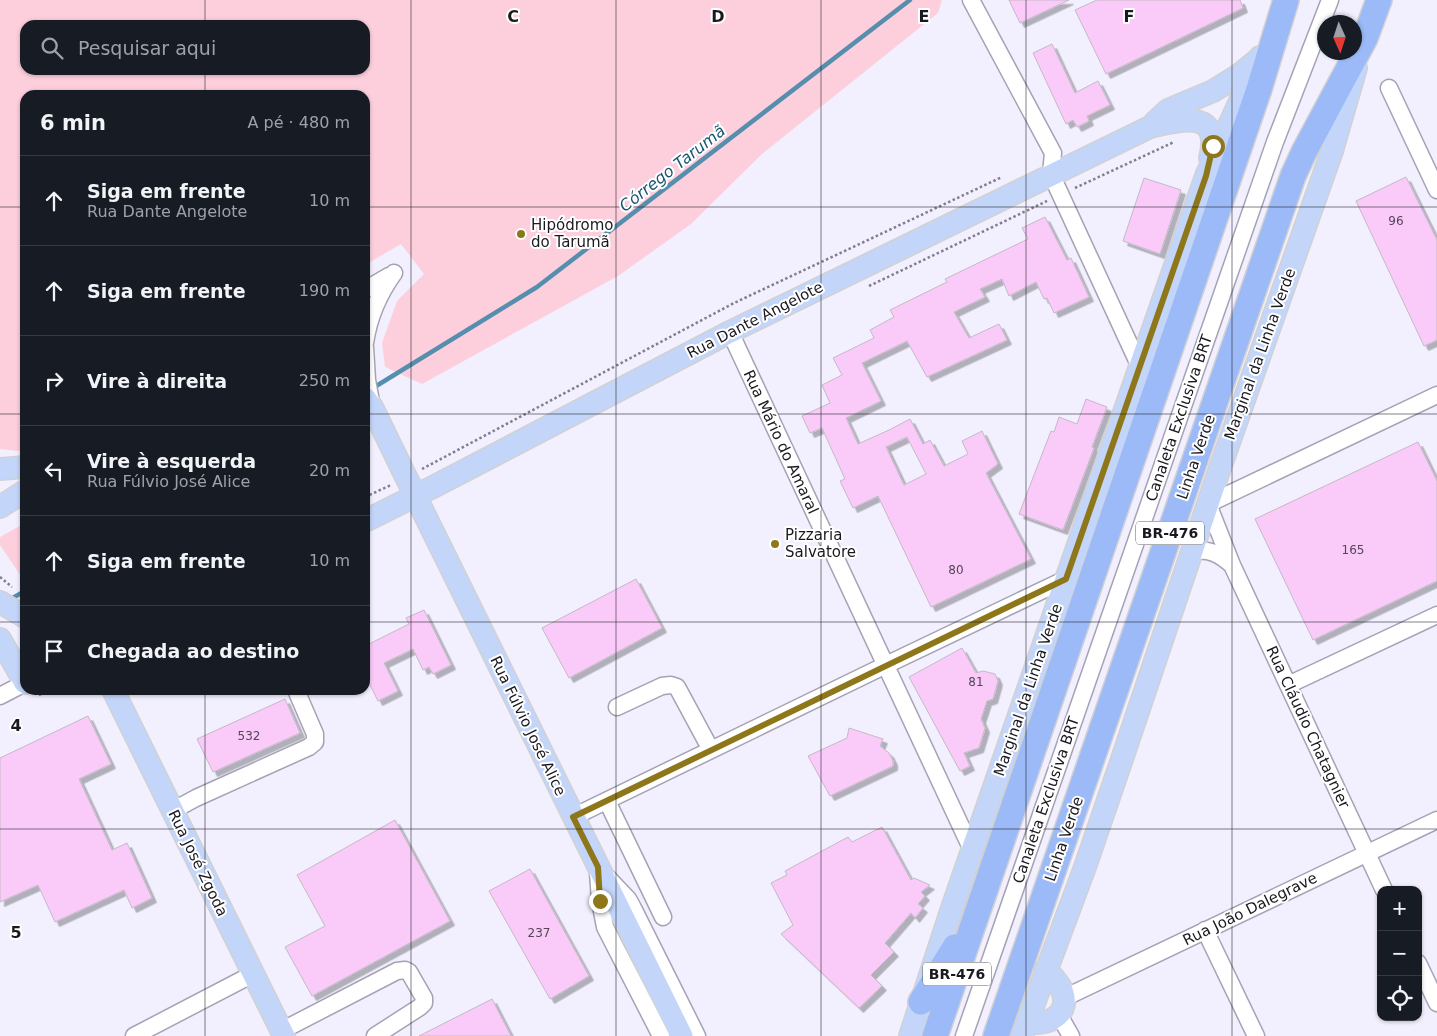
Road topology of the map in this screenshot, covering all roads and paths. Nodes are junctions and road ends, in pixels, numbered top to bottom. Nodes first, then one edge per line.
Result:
1 (971, 0) edge
2 (1330, 0) edge
3 (1379, 0) edge
4 (1284, 5) edge
5 (1365, 38) junction
6 (1259, 59) junction
7 (1388, 88) dead end
8 (1150, 128) junction
9 (1179, 139) dead end
10 (1051, 174) junction
11 (1004, 176) dead end
12 (1206, 176) junction
13 (1074, 188) dead end
14 (1437, 190) edge
15 (1048, 200) dead end
16 (869, 286) dead end
17 (370, 287) edge
18 (370, 318) edge
19 (730, 332) junction
20 (1140, 367) junction
21 (1437, 395) edge
22 (370, 399) edge
23 (20, 467) edge
24 (426, 467) dead end
25 (0, 469) edge
26 (1219, 471) junction
27 (1247, 485) junction
28 (389, 486) dead end
29 (20, 494) edge
30 (370, 495) edge
31 (416, 496) junction
32 (1208, 504) junction
33 (0, 507) edge
34 (370, 519) edge
35 (1193, 551) junction
36 (1232, 565) junction
37 (0, 577) edge
38 (1066, 579) junction
39 (11, 603) edge
40 (1437, 615) edge
41 (0, 639) edge
42 (886, 665) junction
43 (20, 674) edge
44 (1288, 685) junction
45 (20, 686) edge
46 (115, 695) edge
47 (298, 695) edge
48 (0, 696) edge
49 (617, 707) dead end
50 (711, 750) junction
51 (607, 801) junction
52 (172, 811) junction
53 (573, 817) junction
54 (1437, 820) edge
55 (972, 850) junction
56 (1367, 853) junction
57 (598, 867) junction
58 (1382, 886) edge
59 (978, 911) junction
60 (663, 916) dead end
61 (1205, 930) junction
62 (1046, 969) junction
63 (1422, 971) edge
64 (253, 974) junction
65 (921, 1002) junction
66 (1437, 1003) edge
67 (1061, 1006) junction
68 (1024, 1029) edge
69 (283, 1033) edge
70 (134, 1036) edge
71 (374, 1036) edge
72 (661, 1036) edge
73 (682, 1036) edge
74 (696, 1036) edge
75 (910, 1036) edge
76 (935, 1036) edge
77 (964, 1036) edge
78 (996, 1036) edge
79 (1070, 1036) edge
80 (1256, 1036) edge

1 - 10 street
2 - 77 street, Canaleta Exclusiva BRT
3 - 5 highway, Linha Verde / BR-476
4 - 6 main road, Marginal da Linha Verde
4 - 59 highway, BR-476
5 - 26 main road, Marginal da Linha Verde
5 - 78 highway, Linha Verde / BR-476
6 - 8 main road, Rua Dante Angelote
6 - 12 main road, Marginal da Linha Verde
7 - 14 street
8 - 10 main road, Rua Dante Angelote
8 - 12 main road, Rua Dante Angelote
9 - 13 path
10 - 19 main road, Rua Dante Angelote
10 - 20 street
11 - 24 path
12 - 20 main road, Marginal da Linha Verde
15 - 16 path
17 - 18 street
19 - 31 main road, Rua Dante Angelote
19 - 42 street, Rua Mário do Amaral
20 - 38 main road, Marginal da Linha Verde
21 - 27 street
22 - 31 main road, Rua Fúlvio José Alice
23 - 25 main road
26 - 27 street
26 - 32 main road, Marginal da Linha Verde
27 - 32 street
28 - 30 path
29 - 33 main road
31 - 34 main road, Rua Dante Angelote
31 - 53 main road, Rua Fúlvio José Alice
32 - 35 main road, Marginal da Linha Verde
32 - 36 street, Rua Cláudio Chatagnier
35 - 36 street
35 - 62 main road, Marginal da Linha Verde
36 - 44 street, Rua Cláudio Chatagnier
37 - 39 path
38 - 42 street
38 - 55 main road, Marginal da Linha Verde
40 - 44 street
41 - 43 main road
42 - 50 street
42 - 55 street, Rua Mário do Amaral
44 - 56 street, Rua Cláudio Chatagnier
45 - 48 street
46 - 52 main road, Rua José Zgoda
47 - 52 street
49 - 50 street
50 - 51 street
51 - 53 street
51 - 60 street
52 - 64 main road, Rua José Zgoda
53 - 57 main road, Rua Fúlvio José Alice
54 - 56 street, Rua João Dalegrave
55 - 65 main road, Marginal da Linha Verde
56 - 58 street, Rua Cláudio Chatagnier
56 - 61 street, Rua João Dalegrave
57 - 72 street
57 - 73 main road, Rua Fúlvio José Alice
57 - 74 street
59 - 65 highway
59 - 76 highway, BR-476
61 - 67 street, Rua João Dalegrave
61 - 80 street
62 - 67 main road
62 - 68 main road, Marginal da Linha Verde
63 - 66 street
64 - 69 main road, Rua José Zgoda
64 - 70 street
65 - 75 main road, Marginal da Linha Verde
67 - 68 main road
67 - 79 street
69 - 71 street

